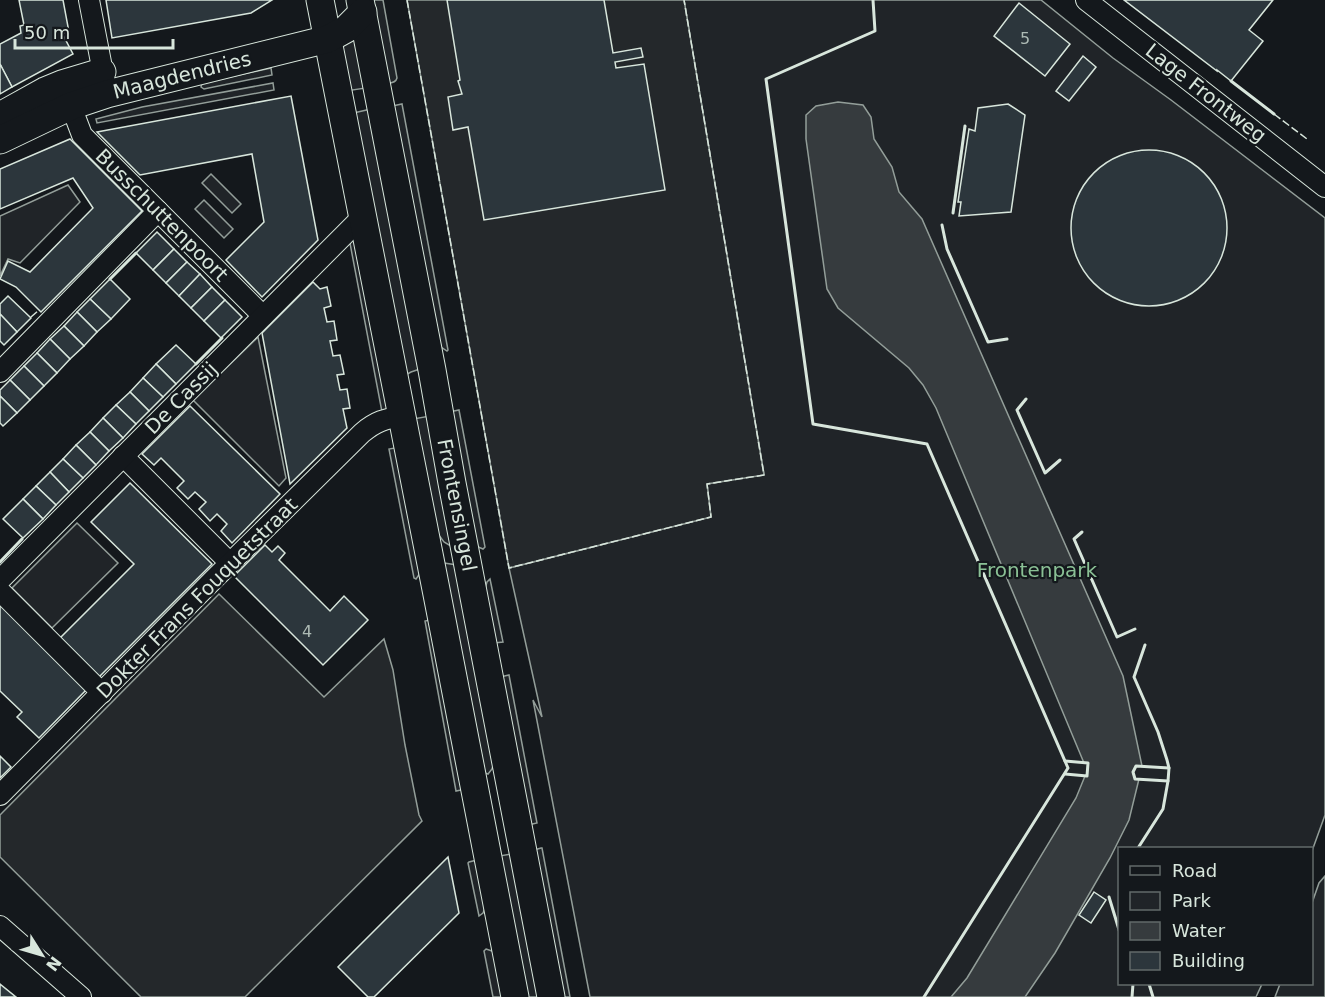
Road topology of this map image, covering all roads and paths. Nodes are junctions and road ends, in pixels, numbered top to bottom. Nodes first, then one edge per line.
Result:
1 (89, 0) edge
2 (320, 0) edge
3 (1086, 0) edge
4 (361, 6) edge
5 (328, 39) junction
6 (104, 83) junction
7 (67, 95) junction
8 (0, 116) edge
9 (0, 140) edge
10 (1325, 187) edge
11 (159, 211) junction
12 (362, 217) junction
13 (263, 316) junction
14 (0, 372) edge
15 (402, 416) junction
16 (123, 456) junction
17 (230, 563) junction
18 (0, 580) edge
19 (0, 591) edge
20 (102, 693) junction
21 (0, 795) edge
22 (0, 927) edge
23 (81, 997) edge
24 (515, 997) edge
25 (551, 997) edge

1 - 6 street
2 - 5 main road, Frontensingel
3 - 10 street, Lage Frontweg
4 - 5 main road, Maagdendries
4 - 25 main road, Frontensingel
5 - 6 main road, Maagdendries
5 - 12 main road, Frontensingel
6 - 7 main road, Maagdendries
7 - 8 main road, Maagdendries
7 - 9 main road, Maagdendries
7 - 11 street, Busschuttenpoort
11 - 13 street, Busschuttenpoort
11 - 14 street
12 - 13 street, De Cassij
12 - 15 main road, Frontensingel
13 - 16 street, De Cassij
15 - 17 street, Dokter Frans Fouquetstraat
15 - 24 main road, Frontensingel
16 - 17 street
16 - 18 street, De Cassij
17 - 20 street, Dokter Frans Fouquetstraat
19 - 20 street
20 - 21 street, Dokter Frans Fouquetstraat
22 - 23 street

